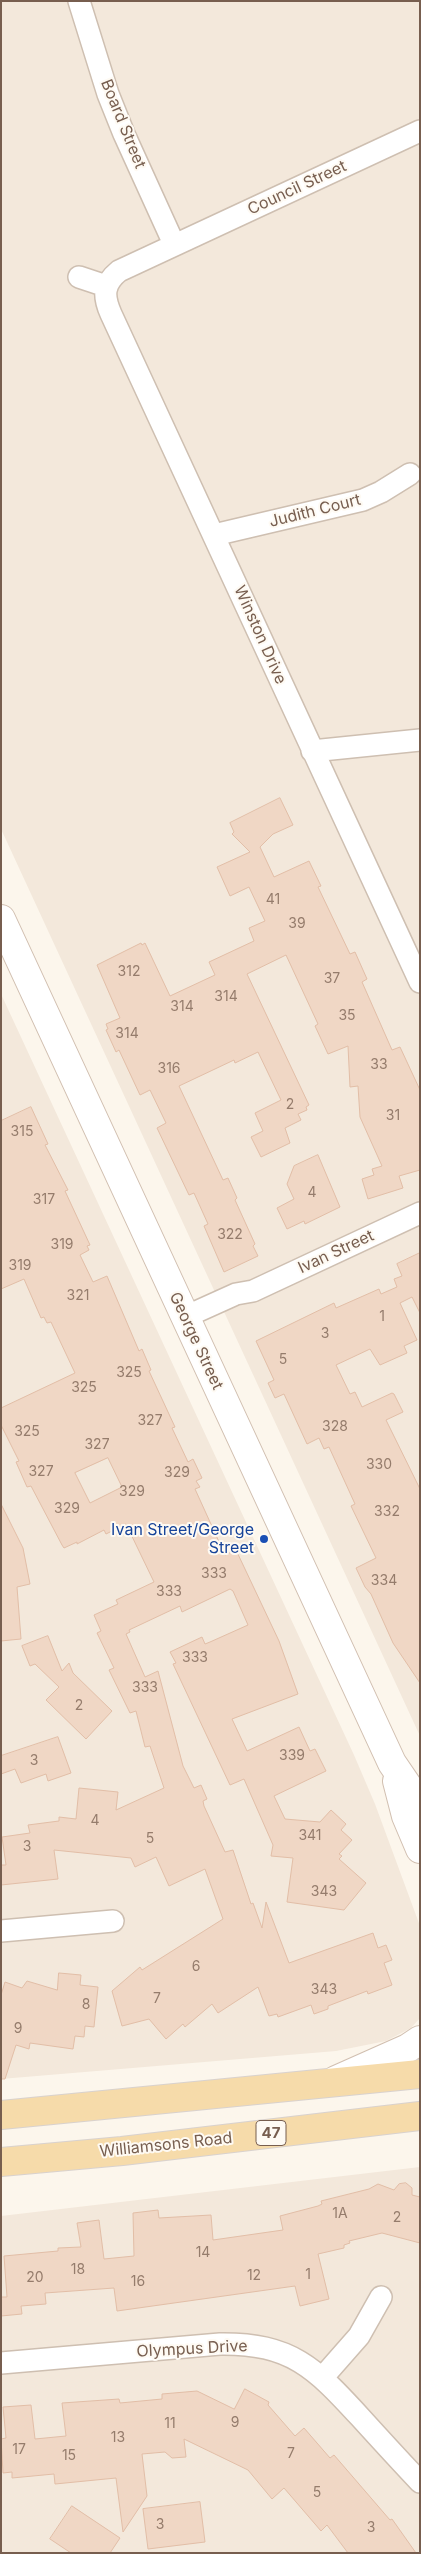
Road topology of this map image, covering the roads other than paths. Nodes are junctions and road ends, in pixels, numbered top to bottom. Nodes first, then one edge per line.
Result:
1 (79, 1) edge
2 (420, 131) edge
3 (174, 244) junction
4 (79, 277) dead end
5 (106, 286) junction
6 (410, 474) dead end
7 (214, 535) junction
8 (420, 740) edge
9 (312, 751) junction
10 (1, 919) edge
11 (420, 982) edge
12 (420, 1213) edge
13 (188, 1323) junction
14 (392, 1763) junction
15 (420, 1804) edge
16 (420, 1849) edge
17 (113, 1921) dead end
18 (1, 1931) edge
19 (420, 2040) edge
20 (420, 2074) edge
21 (330, 2083) junction
22 (1, 2115) edge
23 (420, 2116) edge
24 (1, 2162) edge
25 (381, 2297) dead end
26 (1, 2363) edge
27 (323, 2377) junction
28 (420, 2482) edge

1 - 3 street, Board Street
2 - 3 street, Council Street
3 - 5 street
4 - 5 street
5 - 7 street, Winston Drive
6 - 7 street, Judith Court
7 - 9 street, Winston Drive
8 - 9 street
9 - 11 street, Winston Drive
10 - 13 main road, George Street
12 - 13 street, Ivan Street
13 - 14 main road, George Street
14 - 15 main road, George Street
14 - 16 main road, George Street
17 - 18 street
19 - 21 main road
20 - 21 main road
21 - 22 main road
23 - 24 main road, Williamsons Road / 47
25 - 27 street
26 - 27 street, Olympus Drive
27 - 28 street, Olympus Drive

